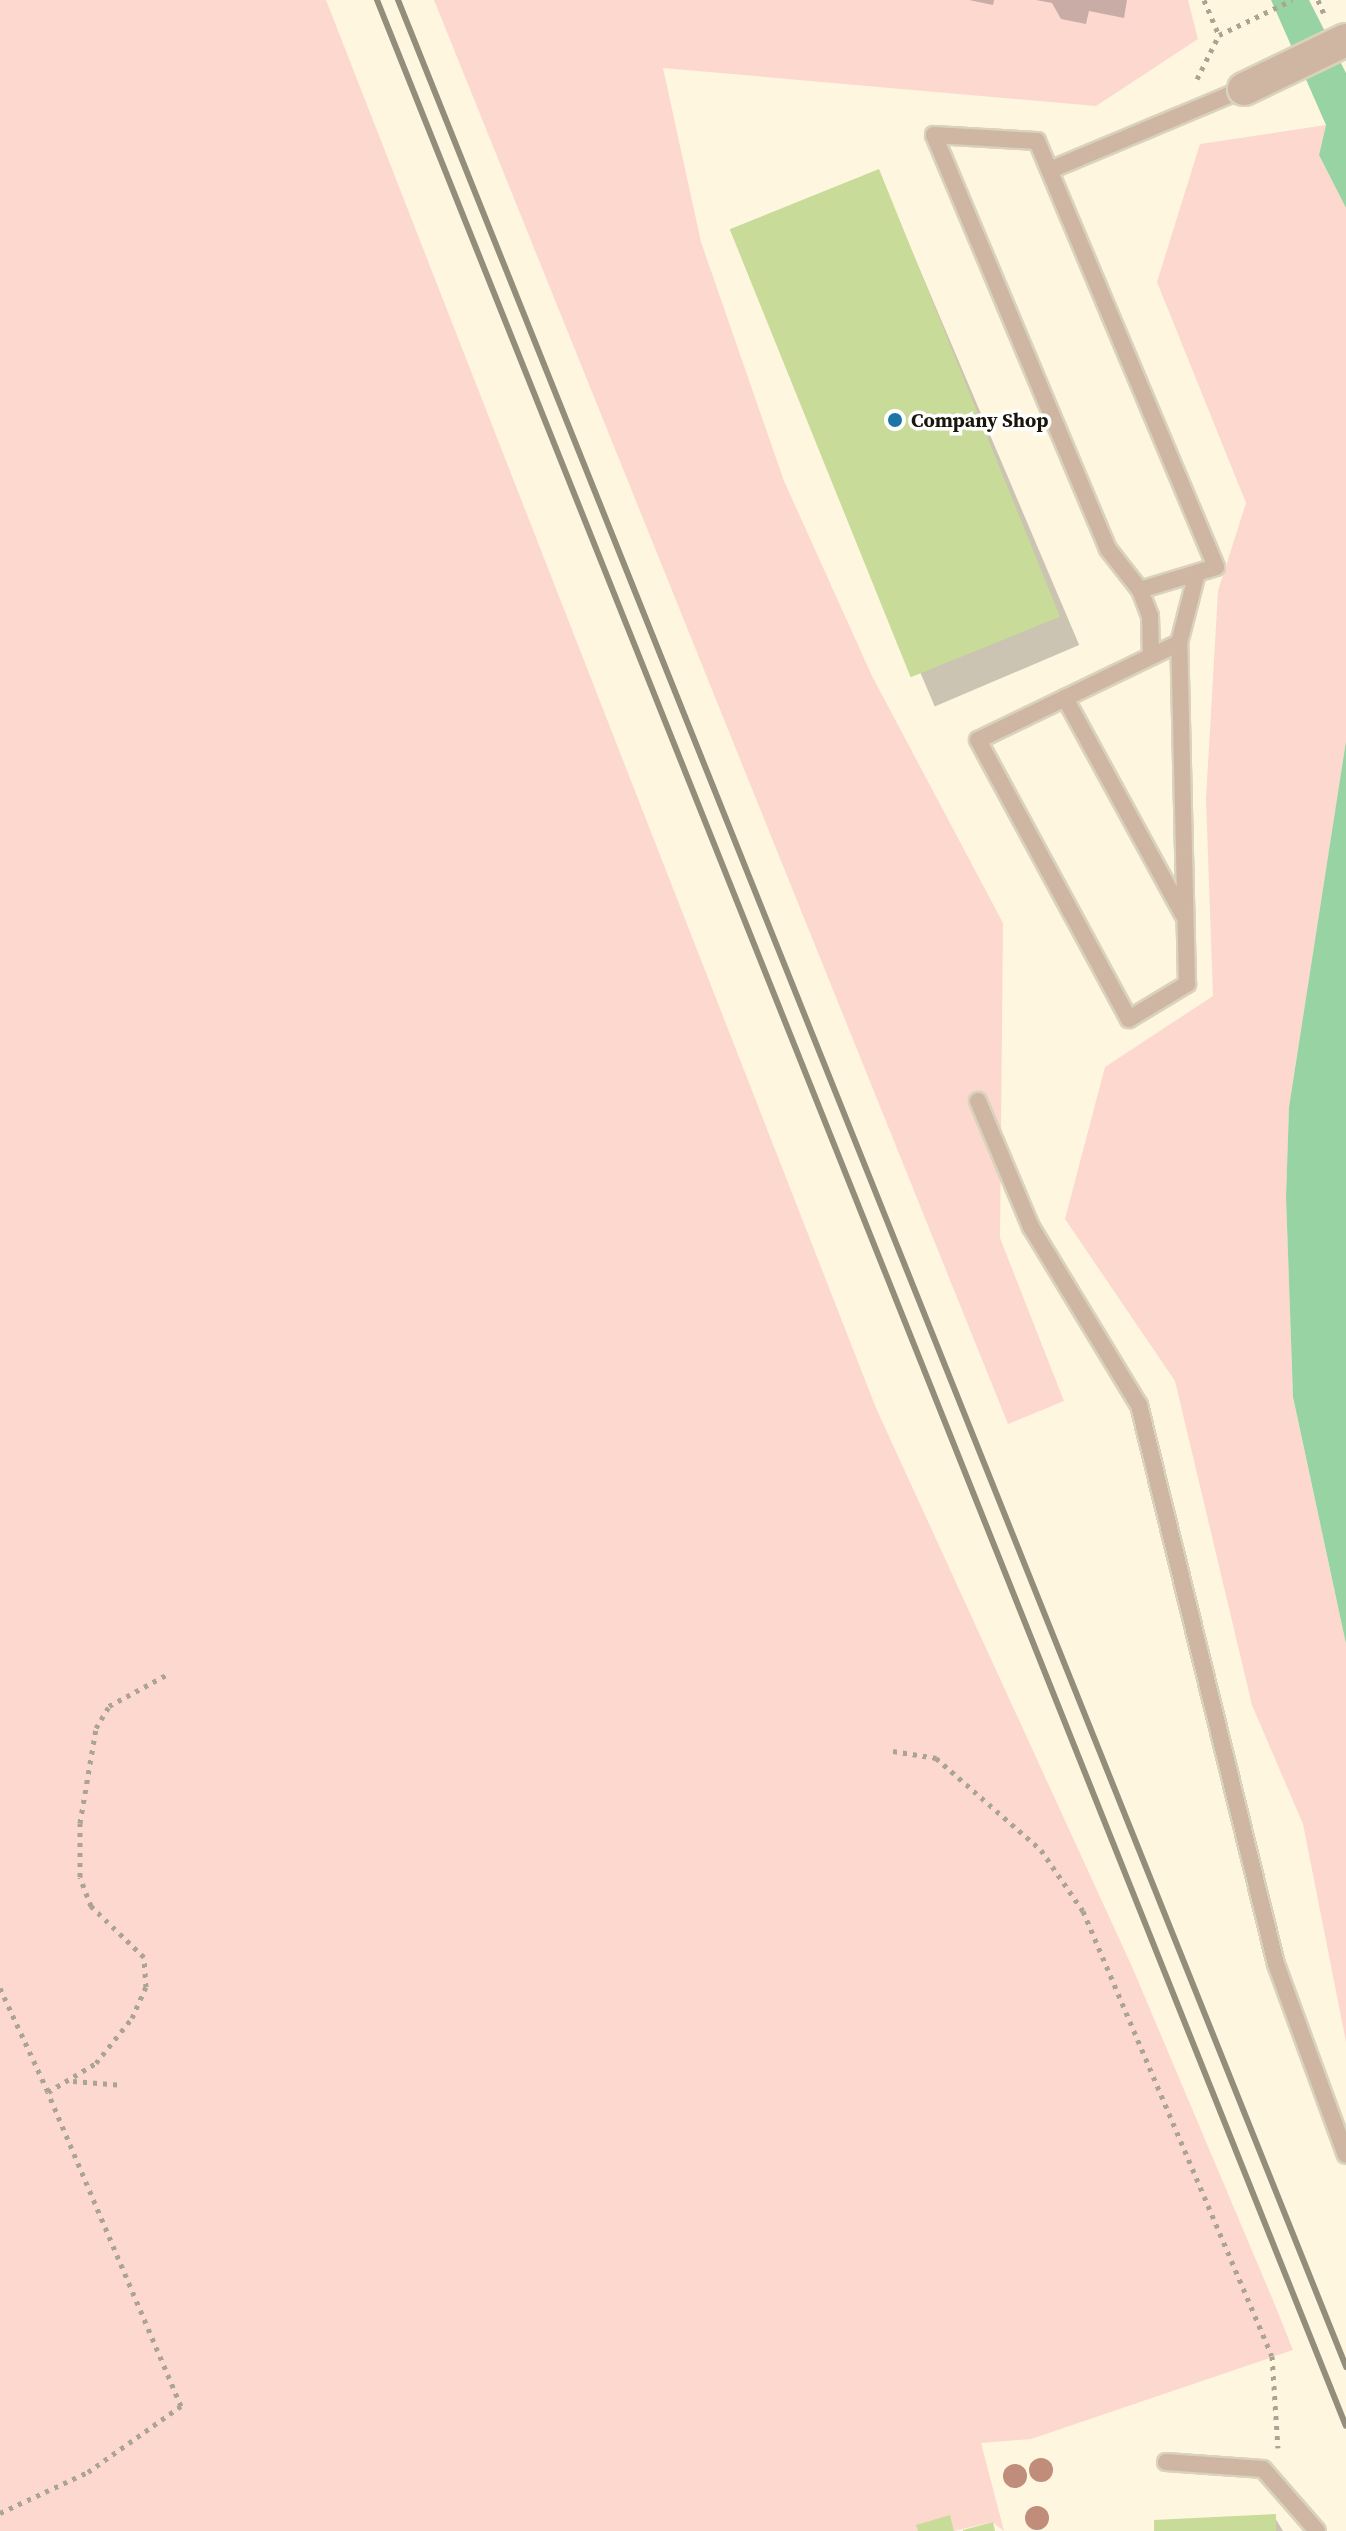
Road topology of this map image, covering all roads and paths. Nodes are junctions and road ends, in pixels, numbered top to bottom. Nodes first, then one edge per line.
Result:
1 (1204, 0) edge
2 (1292, 0) edge
3 (1346, 40) edge
4 (1244, 89) joint
5 (1050, 170) junction
6 (1197, 573) junction
7 (1140, 590) junction
8 (1179, 643) junction
9 (1151, 656) junction
10 (1065, 698) junction
11 (1185, 919) junction
12 (978, 1101) dead end
13 (166, 1675) dead end
14 (893, 1751) dead end
15 (0, 1988) edge
16 (72, 2081) junction
17 (123, 2085) dead end
18 (48, 2092) junction
19 (1346, 2155) edge
20 (1166, 2462) dead end
21 (1276, 2481) junction
22 (0, 2513) edge
23 (1317, 2531) edge

1 - 2 path
3 - 4 street, bridge
4 - 5 lane
5 - 6 lane
5 - 7 lane
6 - 7 lane
6 - 8 lane
7 - 9 lane
8 - 9 lane
8 - 11 lane
9 - 10 lane
10 - 11 lane
10 - 11 lane
12 - 19 lane
13 - 16 path
14 - 21 path
15 - 18 path
16 - 17 path
16 - 18 path
18 - 22 path
20 - 21 lane
21 - 23 lane

